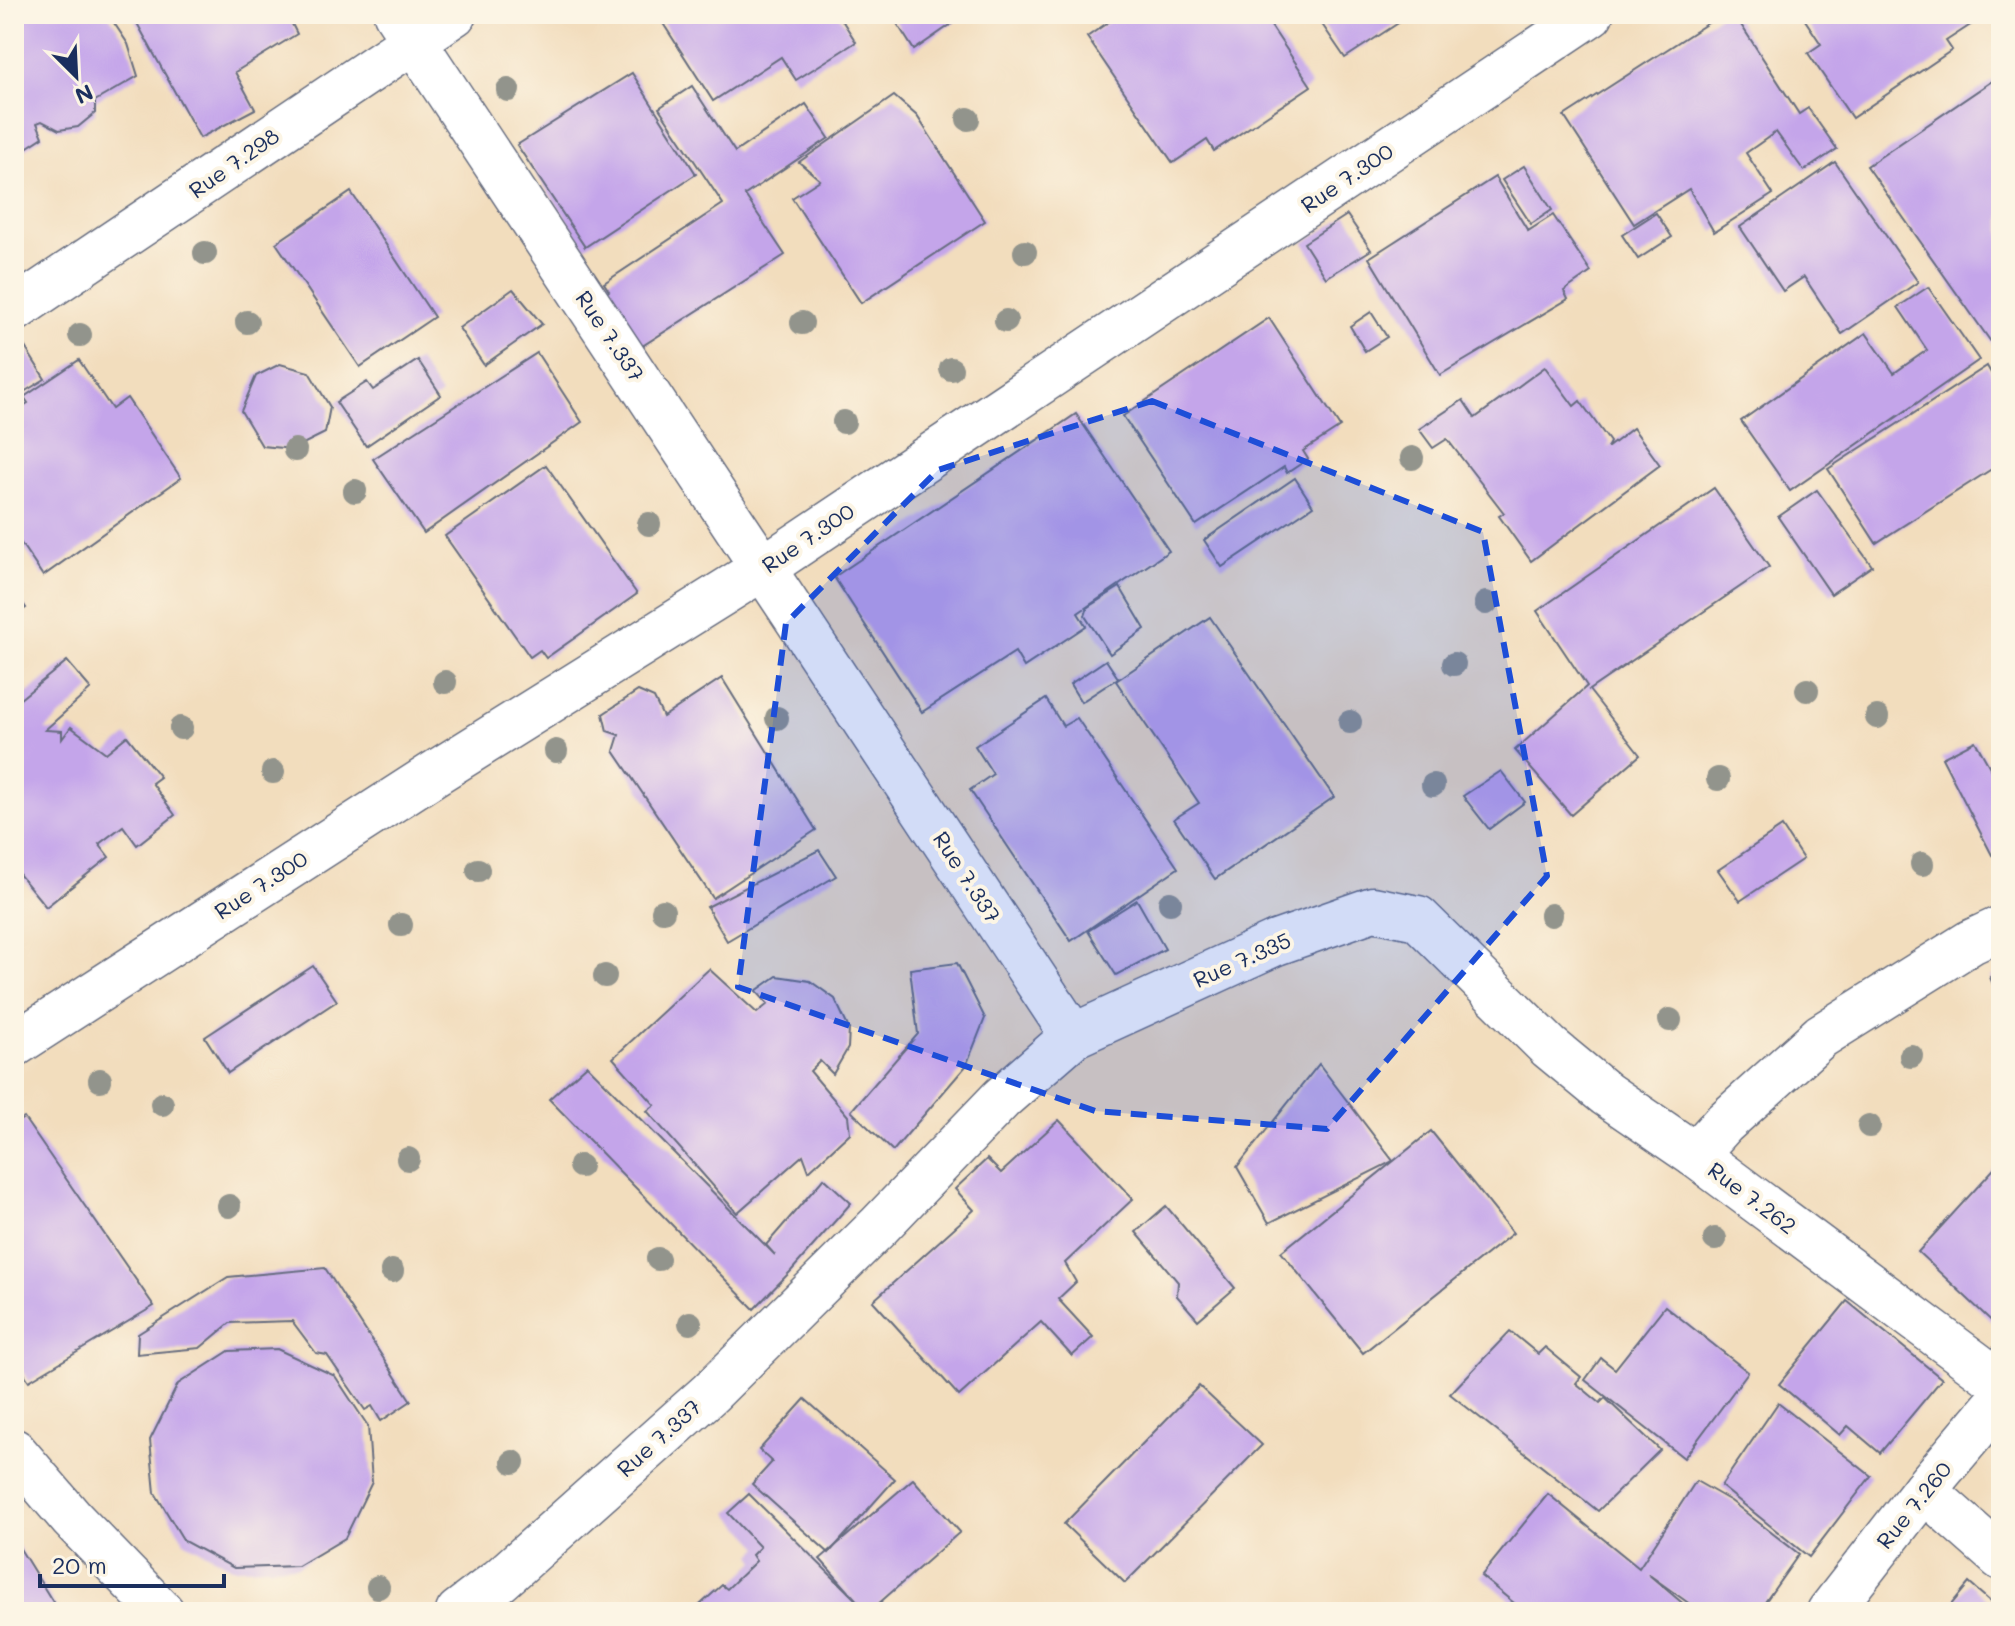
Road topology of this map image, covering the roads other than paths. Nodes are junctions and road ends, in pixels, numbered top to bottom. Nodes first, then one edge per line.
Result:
1 (454, 14) edge
2 (1591, 14) edge
3 (405, 27) edge
4 (14, 310) edge
5 (763, 568) junction
6 (2001, 928) edge
7 (1073, 1036) junction
8 (14, 1045) edge
9 (1695, 1155) junction
10 (2001, 1383) edge
11 (2001, 1399) edge
12 (14, 1451) edge
13 (1924, 1490) junction
14 (2001, 1558) edge
15 (162, 1612) edge
16 (458, 1612) edge
17 (1829, 1612) edge

1 - 3 street, Rue 7.298
2 - 5 street, Rue 7.300
3 - 4 street, Rue 7.298
3 - 5 street, Rue 7.337
5 - 7 street, Rue 7.337
5 - 8 street, Rue 7.300
6 - 9 street, Rue 7.262
7 - 9 street, Rue 7.335
7 - 16 street, Rue 7.337
9 - 10 street, Rue 7.262
11 - 13 street, Rue 7.260
12 - 15 street
13 - 14 street
13 - 17 street, Rue 7.260

